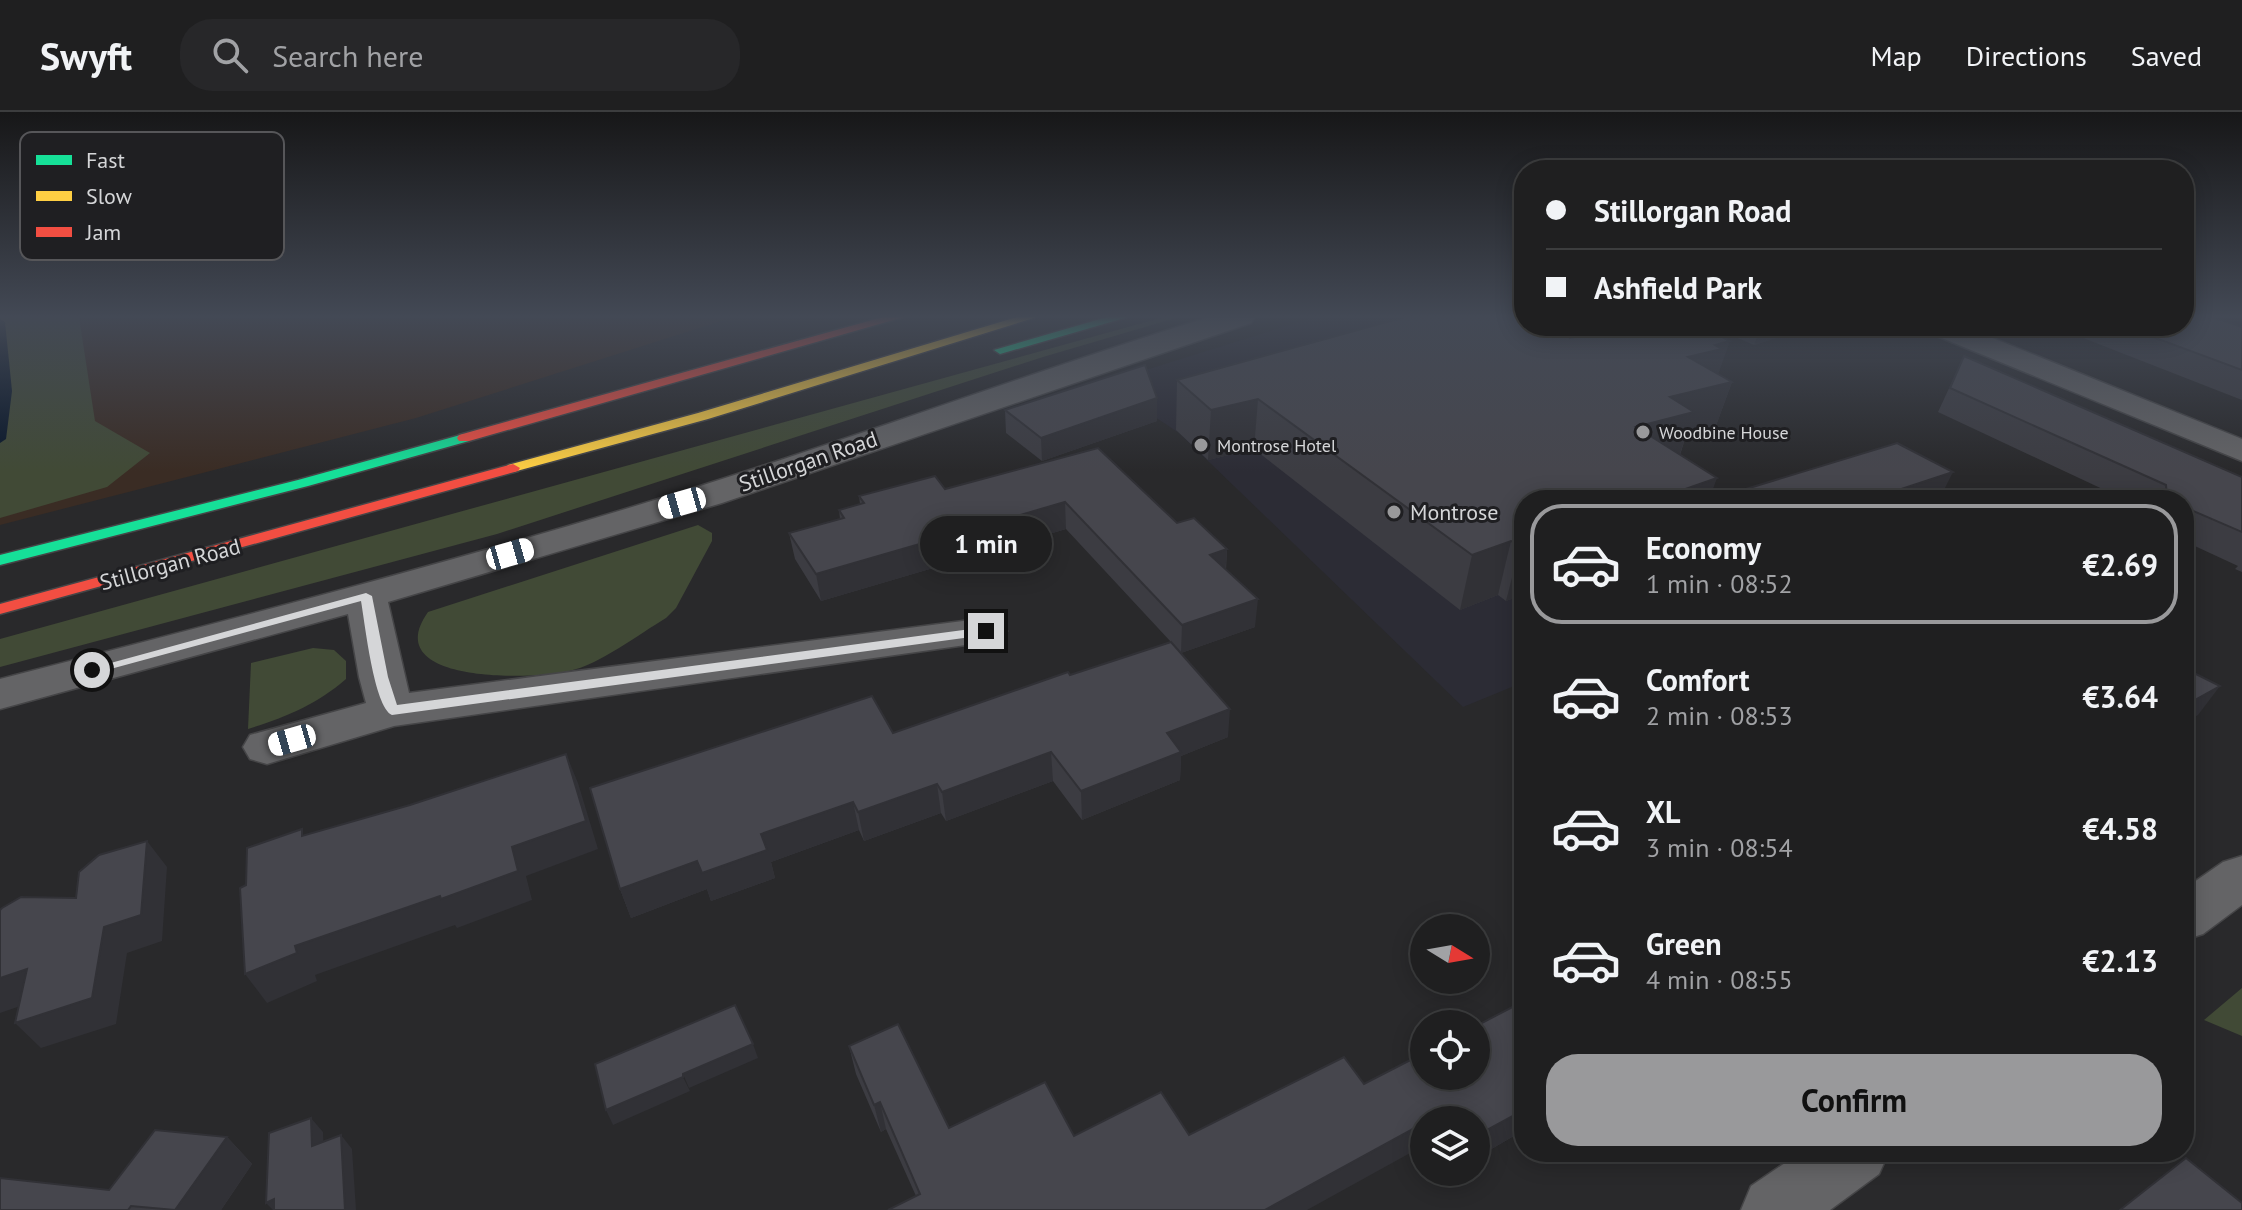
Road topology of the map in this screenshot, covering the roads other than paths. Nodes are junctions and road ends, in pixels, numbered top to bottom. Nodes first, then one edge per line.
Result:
1 (715, 368) edge
2 (861, 368) edge
3 (1079, 368) edge
4 (2040, 368) edge
5 (890, 379) dead end
6 (597, 381) dead end
7 (2242, 451) edge
8 (0, 559) edge
9 (162, 567) junction
10 (366, 596) junction
11 (0, 609) edge
12 (986, 631) dead end
13 (0, 694) edge
14 (392, 711) junction
15 (267, 747) dead end
16 (2242, 877) edge
17 (2194, 911) edge
18 (1842, 1162) edge
19 (1775, 1210) edge

1 - 8 main road, Stillorgan Road
2 - 9 main road, Stillorgan Road
3 - 10 street, Stillorgan Road
4 - 7 street
5 - 9 main road
6 - 8 main road
9 - 11 main road, Stillorgan Road
10 - 13 street, Stillorgan Road
10 - 14 street
12 - 14 street
14 - 15 street
16 - 17 street
18 - 19 street

